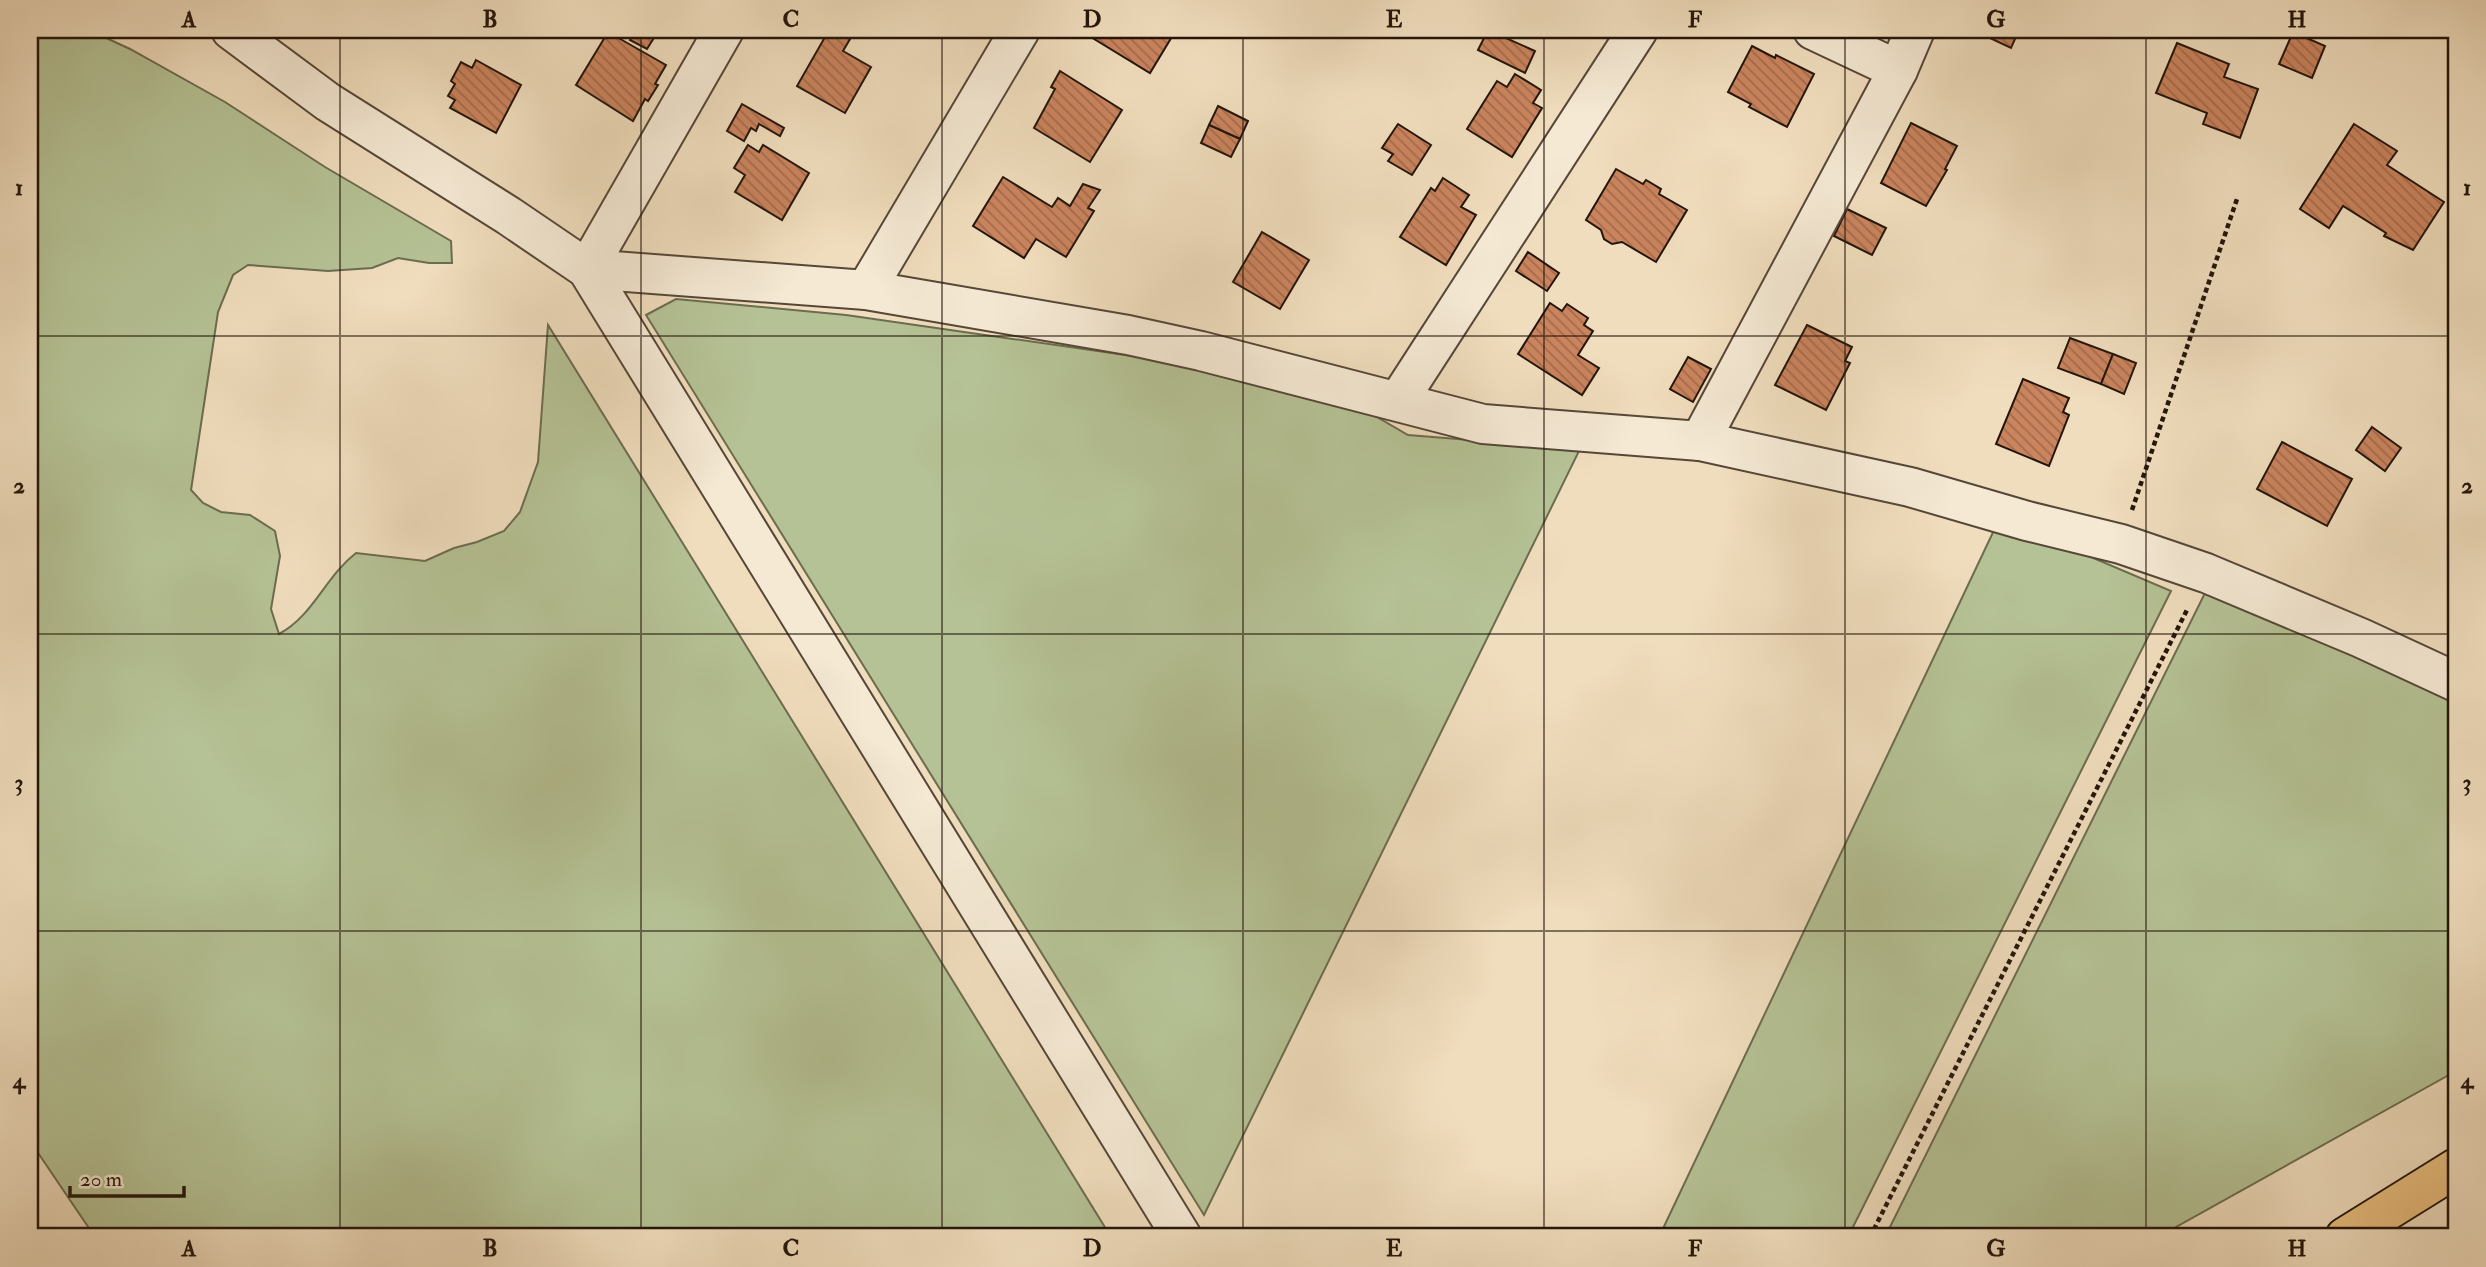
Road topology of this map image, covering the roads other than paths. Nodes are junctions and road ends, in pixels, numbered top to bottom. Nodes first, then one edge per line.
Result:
1 (231, 30) edge
2 (724, 30) edge
3 (1020, 30) edge
4 (1638, 30) edge
5 (1813, 30) edge
6 (1915, 30) edge
7 (1899, 70) junction
8 (587, 269) junction
9 (866, 290) junction
10 (1398, 401) junction
11 (1700, 441) junction
12 (2456, 682) edge
13 (2456, 1168) edge
14 (1182, 1237) edge
15 (2345, 1237) edge

1 - 8 street
2 - 8 street
3 - 9 street
4 - 10 street
5 - 7 street
6 - 7 street
7 - 11 street
8 - 9 street
8 - 14 street
9 - 10 street
10 - 11 street
11 - 12 street
13 - 15 main road

